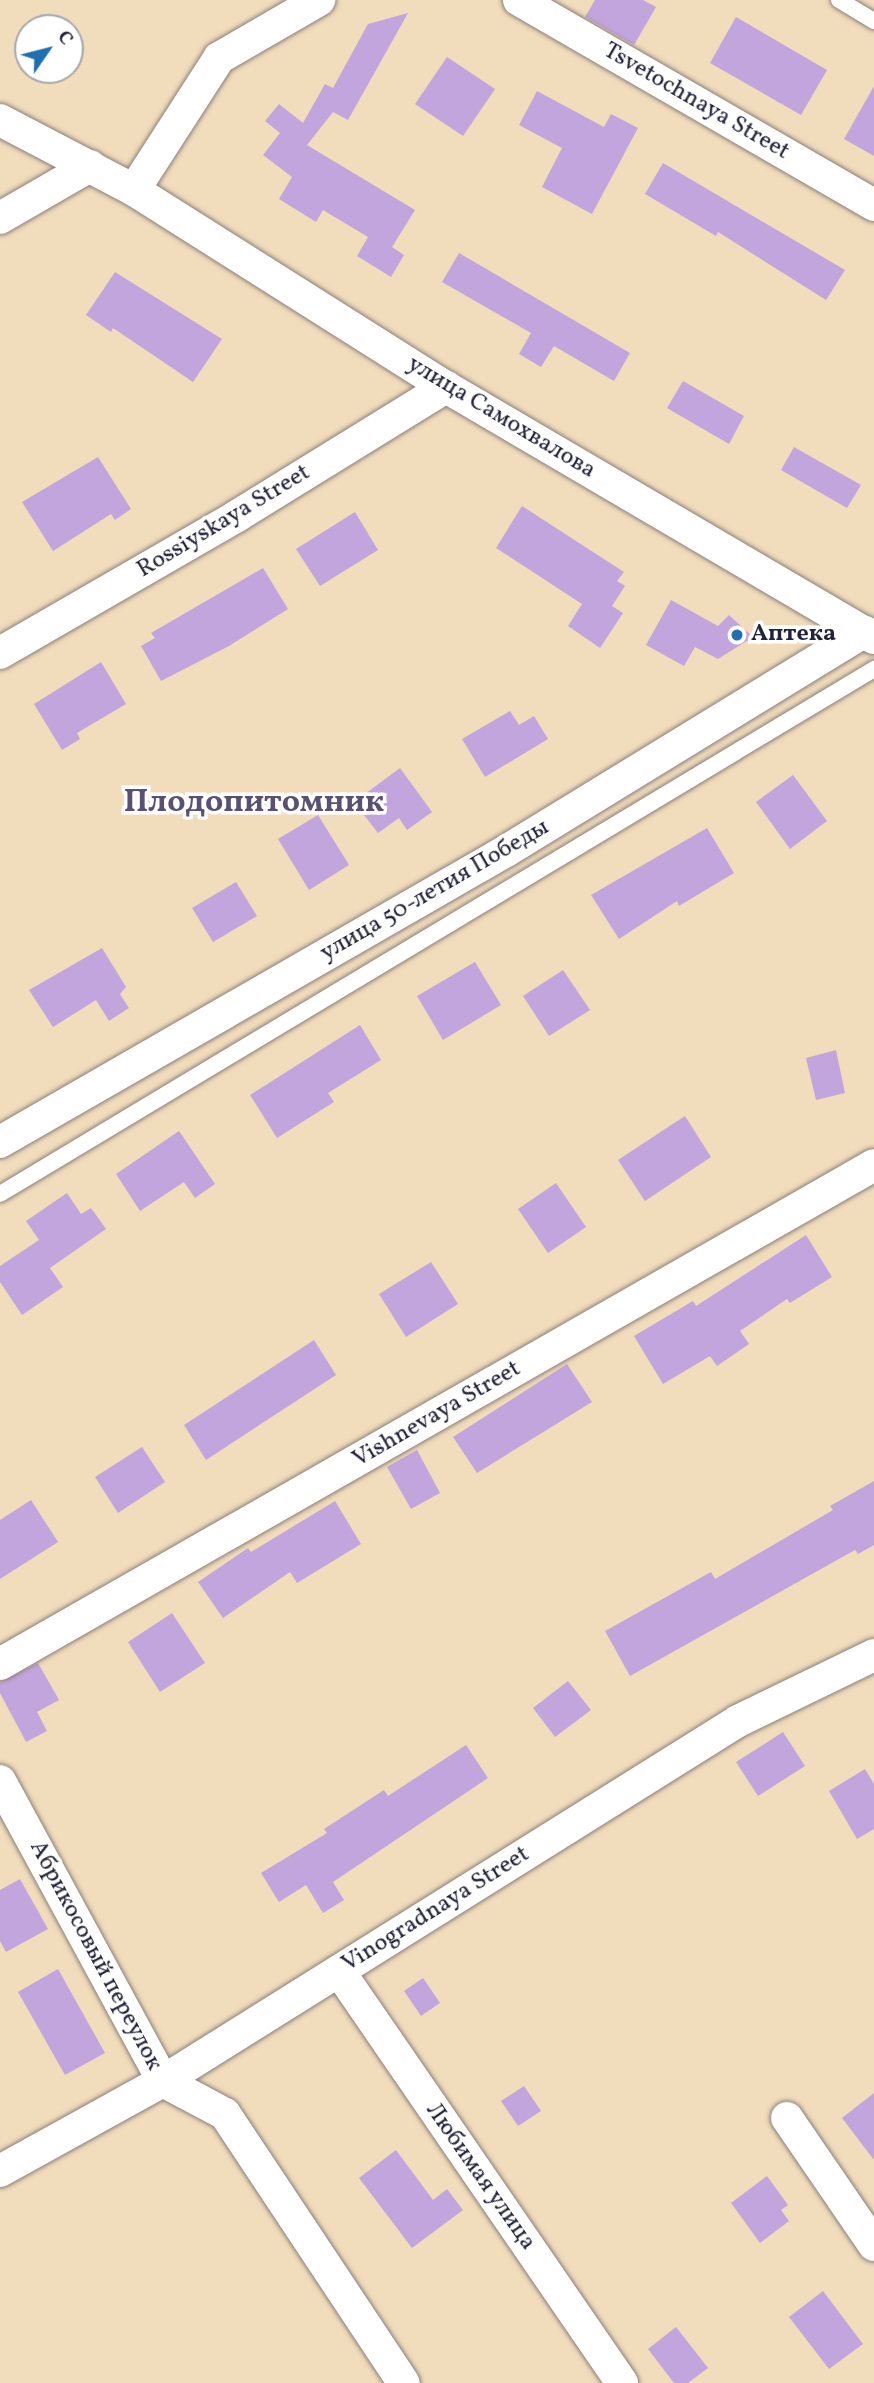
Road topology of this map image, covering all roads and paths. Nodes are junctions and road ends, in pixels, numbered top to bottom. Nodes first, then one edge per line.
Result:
1 (318, 0) edge
2 (519, 0) edge
3 (839, 0) edge
4 (874, 22) edge
5 (0, 120) edge
6 (90, 166) junction
7 (134, 190) junction
8 (874, 205) edge
9 (0, 218) edge
10 (446, 387) junction
11 (869, 635) edge
12 (0, 653) edge
13 (874, 669) edge
14 (0, 1142) edge
15 (874, 1165) edge
16 (0, 1194) edge
17 (874, 1655) edge
18 (0, 1664) edge
19 (0, 1781) edge
20 (339, 1971) junction
21 (163, 2081) junction
22 (787, 2118) dead end
23 (0, 2171) edge
24 (874, 2245) edge
25 (404, 2383) edge
26 (622, 2383) edge

1 - 7 street
2 - 8 street, Tsvetochnaya Street
3 - 4 lane
5 - 6 street, улица Самохвалова
6 - 7 street, улица Самохвалова
6 - 9 street
7 - 10 street, улица Самохвалова
10 - 11 street, улица Самохвалова
10 - 12 street, Rossiyskaya Street
11 - 14 street, улица 50-летия Победы
13 - 16 lane
15 - 18 street, Vishnevaya Street
17 - 20 street, Vinogradnaya Street
19 - 21 street, Абрикосовый переулок
20 - 21 street, Vinogradnaya Street
20 - 26 street, Любимая улица
21 - 23 street, Vinogradnaya Street
21 - 25 street, Абрикосовый переулок
22 - 24 street

